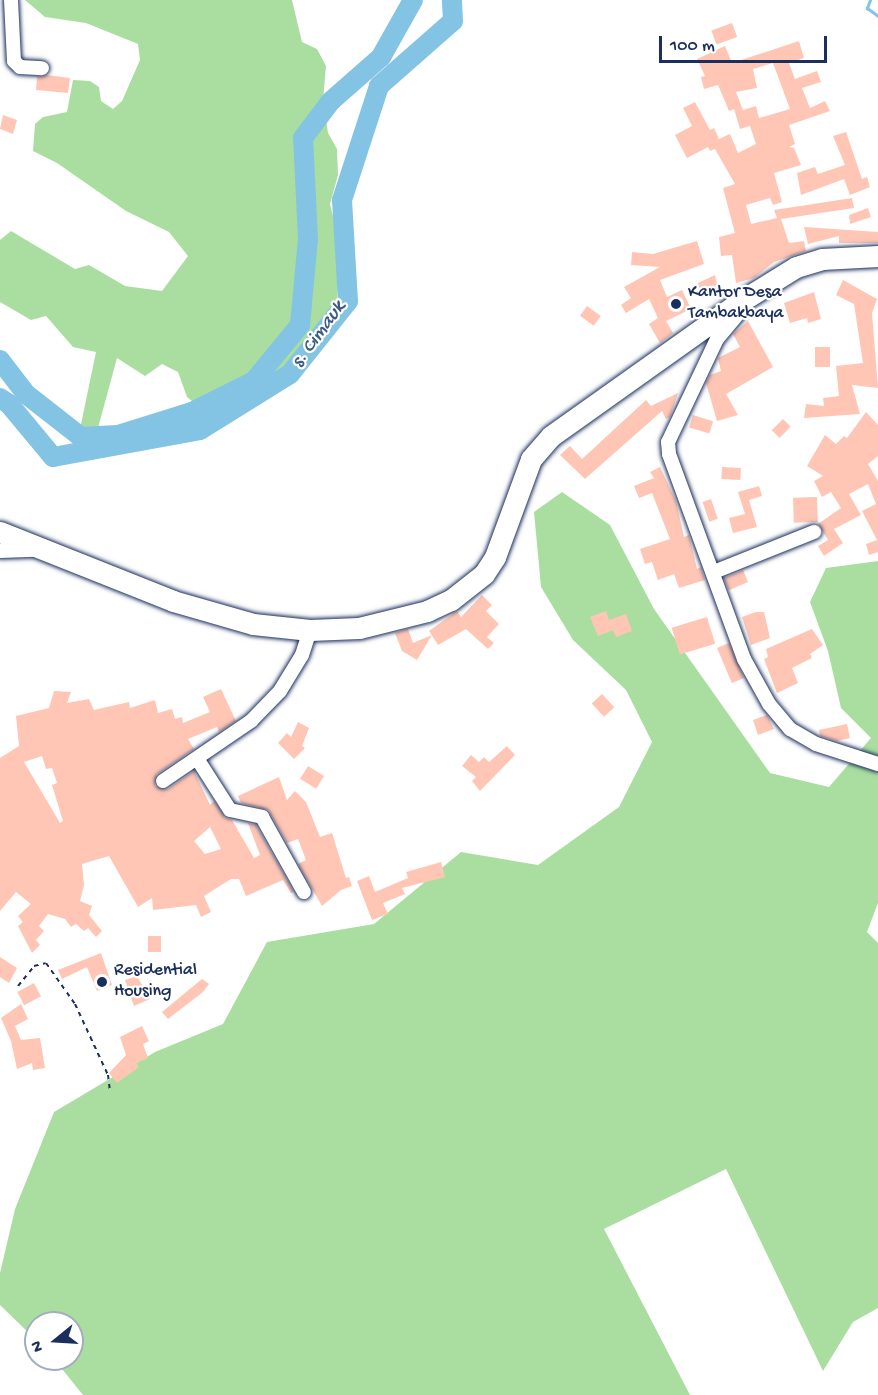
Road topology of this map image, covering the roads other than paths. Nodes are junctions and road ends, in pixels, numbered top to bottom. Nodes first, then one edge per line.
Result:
1 (10, 0) edge
2 (42, 68) dead end
3 (878, 256) edge
4 (764, 286) junction
5 (0, 532) edge
6 (814, 532) dead end
7 (44, 549) junction
8 (0, 551) edge
9 (714, 572) junction
10 (310, 630) junction
11 (198, 760) junction
12 (878, 764) edge
13 (163, 781) dead end
14 (304, 892) dead end

1 - 2 street
3 - 4 main road
4 - 9 street
4 - 10 main road
5 - 7 main road
6 - 9 street
7 - 8 street
7 - 10 main road
9 - 12 street
10 - 11 street
11 - 13 street
11 - 14 street

